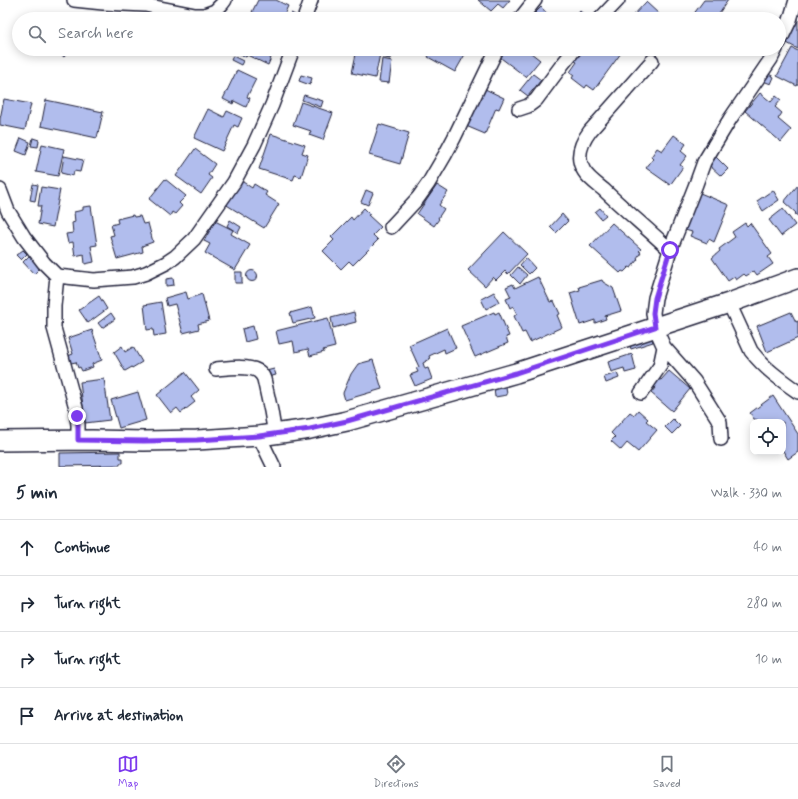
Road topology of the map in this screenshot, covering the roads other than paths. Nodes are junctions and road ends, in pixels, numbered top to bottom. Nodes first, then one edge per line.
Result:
1 (74, 0) edge
2 (225, 0) edge
3 (311, 0) edge
4 (535, 0) edge
5 (618, 0) edge
6 (796, 0) edge
7 (178, 12) edge
8 (212, 12) edge
9 (307, 12) edge
10 (526, 12) edge
11 (607, 12) edge
12 (786, 28) edge
13 (290, 56) edge
14 (494, 56) edge
15 (569, 56) edge
16 (772, 56) edge
17 (652, 61) dead end
18 (518, 109) dead end
19 (0, 190) edge
20 (391, 227) dead end
21 (670, 250) junction
22 (57, 276) junction
23 (798, 278) edge
24 (729, 303) junction
25 (655, 327) junction
26 (664, 347) junction
27 (216, 368) dead end
28 (798, 392) edge
29 (641, 393) dead end
30 (267, 435) junction
31 (721, 439) dead end
32 (78, 440) junction
33 (0, 441) edge
34 (274, 467) edge

1 - 7 street
2 - 8 street
3 - 9 street
4 - 10 street
5 - 11 street
6 - 12 street
13 - 22 street
14 - 20 street
15 - 18 street
16 - 21 street
17 - 21 street
19 - 22 street
21 - 25 street
22 - 32 street
23 - 24 street
24 - 25 street
24 - 28 street
25 - 26 street
25 - 30 street
26 - 29 street
26 - 31 street
27 - 30 street
30 - 32 street
30 - 34 street
32 - 33 street

